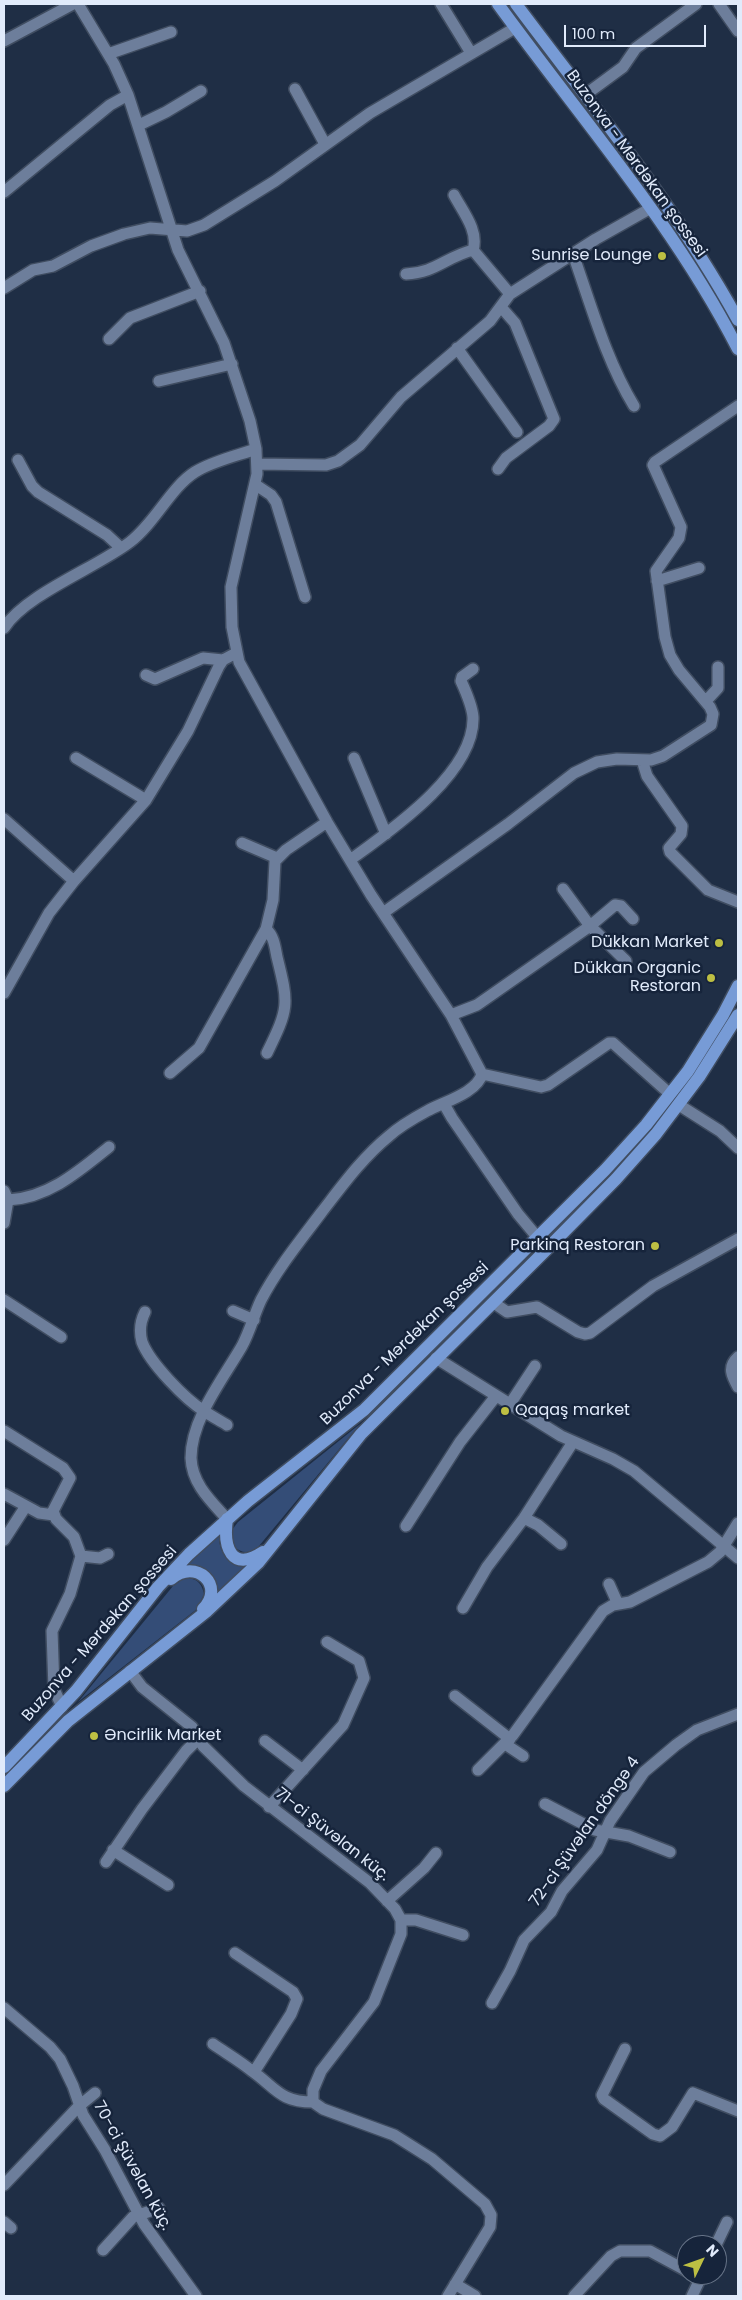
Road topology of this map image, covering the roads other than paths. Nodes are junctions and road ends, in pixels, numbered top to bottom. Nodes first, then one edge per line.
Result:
1 (73, 4) edge
2 (78, 4) edge
3 (441, 4) edge
4 (498, 4) edge
5 (516, 4) edge
6 (696, 4) edge
7 (719, 4) edge
8 (515, 28) junction
9 (171, 32) dead end
10 (738, 32) edge
11 (4, 41) edge
12 (471, 53) junction
13 (108, 54) junction
14 (295, 89) dead end
15 (201, 91) dead end
16 (128, 95) junction
17 (584, 95) junction
18 (139, 125) junction
19 (325, 144) junction
20 (4, 192) edge
21 (454, 195) dead end
22 (651, 208) junction
23 (171, 229) junction
24 (473, 250) junction
25 (573, 254) junction
26 (406, 274) dead end
27 (4, 288) edge
28 (200, 291) junction
29 (510, 294) junction
30 (501, 307) junction
31 (738, 320) edge
32 (109, 339) dead end
33 (457, 348) junction
34 (738, 349) edge
35 (232, 364) junction
36 (159, 382) dead end
37 (634, 406) dead end
38 (738, 406) edge
39 (517, 432) dead end
40 (256, 449) junction
41 (18, 460) dead end
42 (257, 464) junction
43 (498, 469) dead end
44 (256, 485) junction
45 (121, 548) junction
46 (699, 568) dead end
47 (657, 580) junction
48 (305, 597) dead end
49 (4, 628) edge
50 (236, 653) junction
51 (223, 660) junction
52 (718, 667) dead end
53 (473, 669) dead end
54 (146, 675) dead end
55 (706, 701) junction
56 (76, 758) dead end
57 (354, 758) dead end
58 (642, 760) junction
59 (146, 800) junction
60 (4, 819) edge
61 (327, 822) junction
62 (386, 834) junction
63 (242, 842) dead end
64 (277, 858) junction
65 (350, 860) junction
66 (74, 881) junction
67 (563, 889) dead end
68 (738, 902) edge
69 (383, 913) junction
70 (633, 919) dead end
71 (590, 926) junction
72 (266, 929) junction
73 (626, 961) dead end
74 (738, 986) edge
75 (5, 988) edge
76 (451, 1015) junction
77 (738, 1015) edge
78 (268, 1053) dead end
79 (170, 1073) dead end
80 (482, 1074) junction
81 (670, 1094) junction
82 (444, 1104) junction
83 (679, 1105) junction
84 (109, 1147) dead end
85 (738, 1148) edge
86 (6, 1195) edge
87 (4, 1223) edge
88 (538, 1238) junction
89 (738, 1239) edge
90 (4, 1300) edge
91 (494, 1303) junction
92 (145, 1312) dead end
93 (232, 1312) dead end
94 (254, 1320) junction
95 (61, 1337) dead end
96 (738, 1357) edge
97 (436, 1358) junction
98 (535, 1366) dead end
99 (738, 1388) edge
100 (496, 1396) junction
101 (510, 1404) junction
102 (203, 1411) junction
103 (227, 1425) dead end
104 (4, 1431) edge
105 (573, 1442) junction
106 (4, 1494) edge
107 (26, 1506) junction
108 (54, 1515) junction
109 (524, 1518) junction
110 (227, 1519) junction
111 (738, 1523) edge
112 (406, 1526) dead end
113 (281, 1538) junction
114 (4, 1540) edge
115 (561, 1544) dead end
116 (724, 1546) junction
117 (108, 1554) dead end
118 (80, 1556) junction
119 (738, 1558) edge
120 (609, 1584) dead end
121 (145, 1604) junction
122 (618, 1604) junction
123 (462, 1608) dead end
124 (174, 1638) junction
125 (327, 1642) dead end
126 (130, 1671) junction
127 (455, 1696) dead end
128 (62, 1707) junction
129 (738, 1714) edge
130 (198, 1739) junction
131 (265, 1741) dead end
132 (507, 1742) junction
133 (523, 1756) dead end
134 (4, 1766) edge
135 (303, 1770) junction
136 (478, 1770) dead end
137 (4, 1786) edge
138 (545, 1804) dead end
139 (269, 1807) junction
140 (605, 1832) junction
141 (113, 1850) junction
142 (670, 1852) dead end
143 (436, 1853) dead end
144 (106, 1862) dead end
145 (168, 1885) dead end
146 (387, 1901) junction
147 (401, 1920) junction
148 (463, 1935) dead end
149 (235, 1953) dead end
150 (492, 2003) dead end
151 (4, 2008) edge
152 (213, 2044) dead end
153 (625, 2049) dead end
154 (254, 2072) junction
155 (95, 2094) dead end
156 (313, 2102) junction
157 (79, 2106) junction
158 (738, 2111) edge
159 (4, 2185) edge
160 (159, 2208) dead end
161 (138, 2214) junction
162 (727, 2222) dead end
163 (721, 2235) edge
164 (103, 2250) dead end
165 (677, 2265) edge
166 (455, 2284) junction
167 (196, 2296) edge
168 (448, 2296) edge
169 (475, 2296) edge
170 (574, 2296) edge

1 - 11 street
2 - 13 street
3 - 12 street
4 - 8 main road, Buzonva - Mərdəkan şossesi
5 - 17 main road
6 - 17 street
7 - 10 street
8 - 12 street
8 - 22 main road, Buzonva - Mərdəkan şossesi
9 - 13 street
12 - 19 street
13 - 16 street
14 - 19 street
15 - 18 street
16 - 18 street
16 - 20 street
17 - 31 main road
18 - 23 street
19 - 23 street
21 - 24 street
22 - 25 street
22 - 34 main road, Buzonva - Mərdəkan şossesi
23 - 27 street
23 - 28 street
24 - 26 street
24 - 29 street
25 - 29 street
25 - 37 street
28 - 32 street
28 - 35 street
29 - 30 street
30 - 33 street
30 - 43 street
33 - 39 street
33 - 42 street
35 - 36 street
35 - 40 street
38 - 47 street
40 - 42 street
40 - 45 street
41 - 45 street
42 - 44 street
44 - 48 street
44 - 50 street
45 - 49 street
46 - 47 street
47 - 55 street
50 - 51 street
50 - 61 street
51 - 54 street
51 - 59 street
52 - 55 street
53 - 62 street
55 - 58 street
56 - 59 street
57 - 62 street
58 - 68 street
58 - 69 street
59 - 66 street
60 - 66 street
61 - 64 street
61 - 65 street
62 - 65 street
63 - 64 street
64 - 72 street
65 - 69 street
66 - 75 street
67 - 71 street
69 - 76 street
70 - 71 street
71 - 73 street
71 - 76 street
72 - 78 street
72 - 79 street
74 - 81 main road, Buzonva - Mərdəkan şossesi
76 - 80 street
77 - 83 main road
80 - 81 street
80 - 82 street
81 - 88 main road, Buzonva - Mərdəkan şossesi
82 - 88 street
82 - 94 street
83 - 85 street
83 - 91 main road
84 - 86 street
86 - 87 street
88 - 110 main road, Buzonva - Mərdəkan şossesi
89 - 91 street
90 - 95 street
91 - 97 main road
92 - 102 street
93 - 94 street
94 - 102 street
96 - 99 street
97 - 100 street
97 - 113 main road
98 - 101 street
100 - 101 street
100 - 112 street
101 - 105 street
102 - 103 street
102 - 110 street
104 - 108 street
105 - 109 street
105 - 116 street
106 - 107 street
107 - 108 street
107 - 114 street
108 - 118 street
109 - 115 street
109 - 123 street
110 - 113 main road
110 - 121 main road, Buzonva - Mərdəkan şossesi
111 - 116 street
113 - 124 main road
116 - 119 street
116 - 122 street
117 - 118 street
118 - 128 street
120 - 122 street
121 - 124 main road
121 - 128 main road, Buzonva - Mərdəkan şossesi
122 - 132 street
124 - 126 main road
125 - 135 street
126 - 130 street, 71-ci Şüvəlan küç.
126 - 137 main road
127 - 132 street
128 - 134 main road, Buzonva - Mərdəkan şossesi
129 - 140 street, 72-ci Şüvəlan döngə 4
130 - 139 street, 71-ci Şüvəlan küç.
130 - 141 street
131 - 135 street
132 - 133 street
132 - 136 street
135 - 139 street
138 - 140 street
139 - 146 street, 71-ci Şüvəlan küç.
140 - 142 street
140 - 150 street, 72-ci Şüvəlan döngə 4
141 - 144 street
141 - 145 street
143 - 146 street
146 - 147 street, 71-ci Şüvəlan küç.
147 - 148 street
147 - 156 street
149 - 154 street
151 - 157 street, 70-ci Şüvəlan küç.
152 - 154 street
153 - 158 street
154 - 156 street
155 - 157 street
156 - 166 street
157 - 159 street
157 - 161 street, 70-ci Şüvəlan küç.
160 - 161 street
161 - 164 street
161 - 167 street, 70-ci Şüvəlan küç.
162 - 163 street
165 - 170 street
166 - 168 street
166 - 169 street

